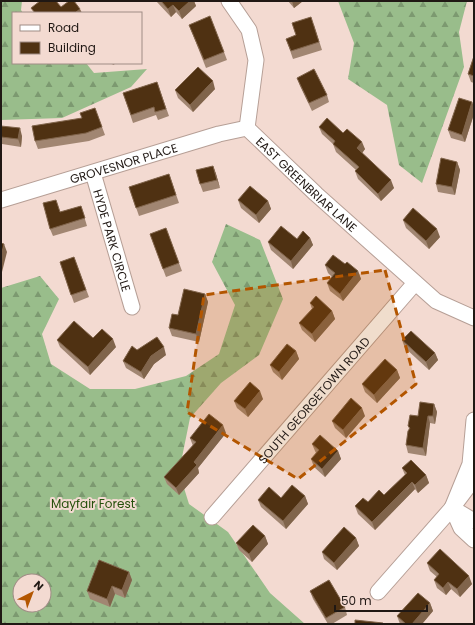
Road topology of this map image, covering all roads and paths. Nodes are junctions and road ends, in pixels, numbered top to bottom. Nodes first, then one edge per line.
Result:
1 (229, 1) edge
2 (247, 128) junction
3 (93, 173) junction
4 (1, 200) edge
5 (415, 283) junction
6 (132, 307) dead end
7 (474, 318) edge
8 (474, 420) edge
9 (474, 479) edge
10 (452, 508) junction
11 (212, 517) dead end
12 (474, 521) edge
13 (474, 540) edge
14 (378, 592) dead end

1 - 2 street, EAST GREENBRIAR LANE
2 - 3 street, GROVESNOR PLACE
2 - 5 street, EAST GREENBRIAR LANE
3 - 4 street, GROVESNOR PLACE
3 - 6 street, HYDE PARK CIRCLE
5 - 7 street, EAST GREENBRIAR LANE
5 - 11 street, SOUTH GEORGETOWN ROAD
8 - 10 street
9 - 10 street
10 - 12 street
10 - 13 street
10 - 14 street

